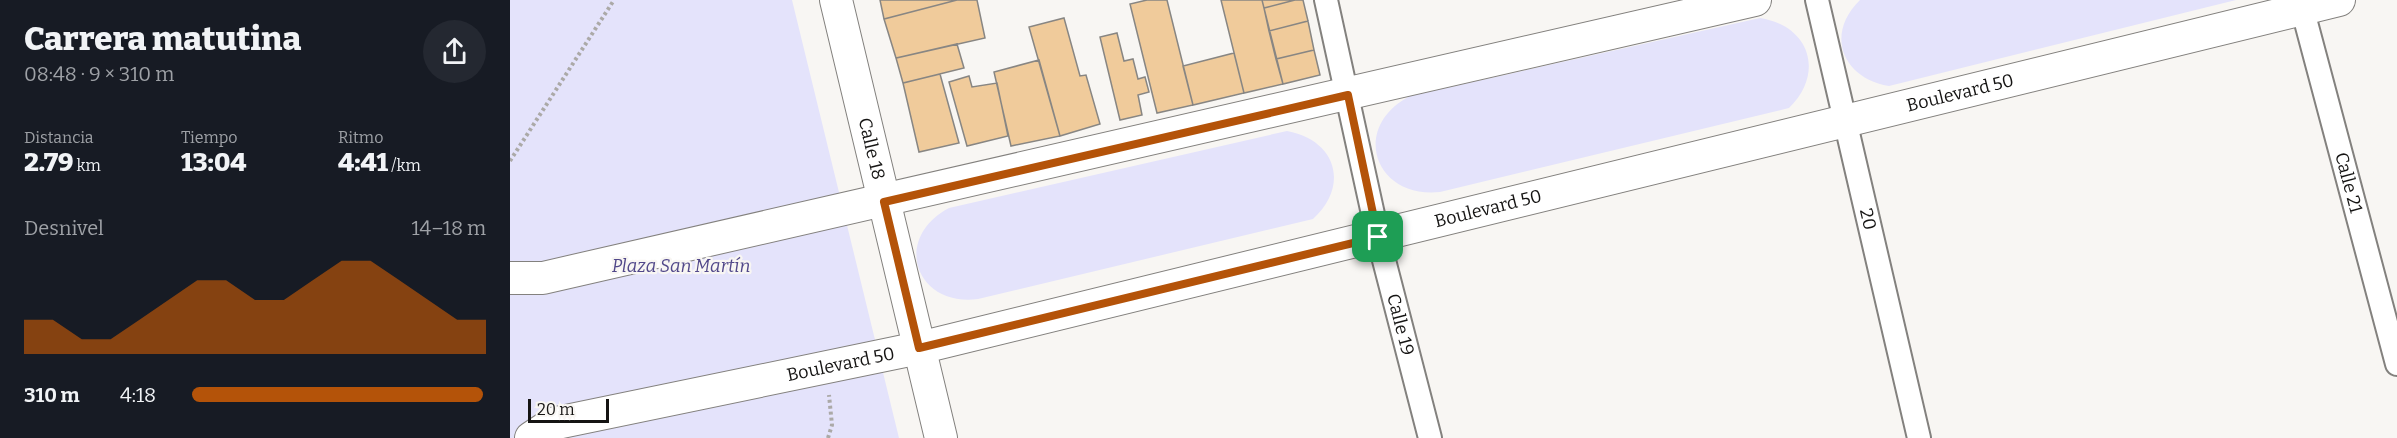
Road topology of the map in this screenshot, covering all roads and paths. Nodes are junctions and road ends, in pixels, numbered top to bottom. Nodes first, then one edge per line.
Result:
1 (614, 0) edge
2 (836, 0) edge
3 (1326, 0) edge
4 (1755, 0) edge
5 (1817, 0) edge
6 (2339, 0) edge
7 (2301, 4) edge
8 (1348, 95) junction
9 (1845, 123) junction
10 (510, 161) edge
11 (884, 202) junction
12 (1378, 237) junction
13 (510, 278) edge
14 (919, 348) junction
15 (2397, 364) edge
16 (825, 368) junction
17 (531, 438) edge
18 (828, 438) edge
19 (941, 438) edge
20 (1430, 438) edge
21 (1919, 438) edge

1 - 10 path
2 - 11 main road, Calle 18
3 - 8 street, Calle 19
4 - 8 main road
5 - 9 street, 20
6 - 7 main road, Boulevard 50
7 - 9 main road, Boulevard 50
7 - 15 street, Calle 21
8 - 11 main road
8 - 12 street, Calle 19
9 - 12 main road, Boulevard 50
9 - 21 street, 20
11 - 13 main road
11 - 14 main road, Calle 18
12 - 14 main road, Boulevard 50
12 - 20 street, Calle 19
14 - 16 main road, Boulevard 50
14 - 19 main road, Calle 18
16 - 17 main road, Boulevard 50
16 - 18 path

